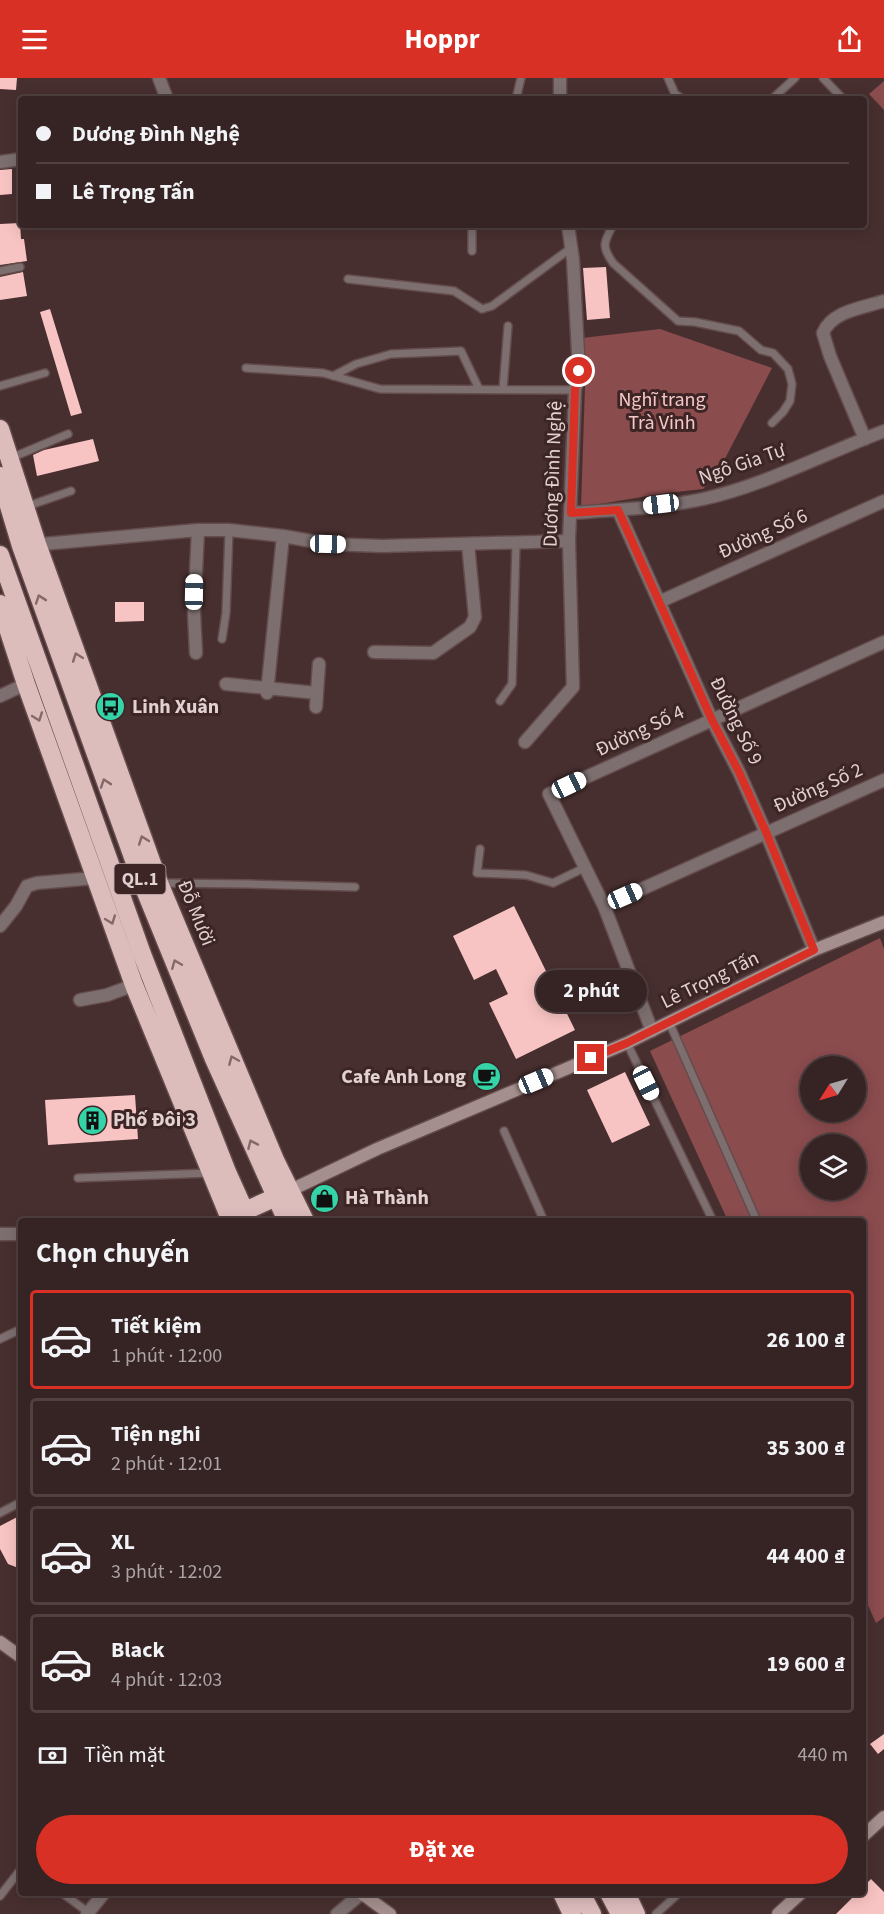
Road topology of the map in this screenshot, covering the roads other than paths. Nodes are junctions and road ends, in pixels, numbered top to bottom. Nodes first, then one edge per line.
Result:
1 (159, 78) edge
2 (521, 78) edge
3 (560, 78) edge
4 (668, 78) edge
5 (795, 78) edge
6 (824, 78) edge
7 (166, 96) edge
8 (517, 96) edge
9 (560, 96) edge
10 (678, 96) edge
11 (775, 96) edge
12 (840, 96) edge
13 (18, 159) edge
14 (0, 162) edge
15 (472, 228) edge
16 (568, 228) edge
17 (611, 228) edge
18 (571, 248) junction
19 (472, 251) dead end
20 (20, 267) dead end
21 (0, 271) edge
22 (348, 279) dead end
23 (884, 301) edge
24 (508, 326) dead end
25 (246, 368) dead end
26 (45, 373) dead end
27 (333, 376) junction
28 (0, 386) edge
29 (479, 389) junction
30 (504, 389) junction
31 (575, 390) junction
32 (772, 423) dead end
33 (0, 431) edge
34 (884, 431) edge
35 (68, 434) dead end
36 (865, 439) junction
37 (8, 456) junction
38 (0, 476) edge
39 (71, 491) dead end
40 (884, 501) edge
41 (18, 508) junction
42 (618, 510) junction
43 (571, 513) junction
44 (198, 530) junction
45 (230, 530) junction
46 (283, 536) junction
47 (569, 541) junction
48 (516, 543) junction
49 (468, 544) junction
50 (29, 545) junction
51 (0, 555) edge
52 (658, 602) junction
53 (0, 604) edge
54 (222, 639) dead end
55 (884, 642) edge
56 (374, 652) dead end
57 (196, 653) dead end
58 (319, 664) dead end
59 (26, 684) junction
60 (226, 684) dead end
61 (267, 691) junction
62 (317, 693) junction
63 (0, 696) edge
64 (500, 701) dead end
65 (316, 707) dead end
66 (712, 720) junction
67 (525, 742) dead end
68 (884, 780) edge
69 (766, 832) junction
70 (480, 849) dead end
71 (586, 867) junction
72 (96, 878) junction
73 (159, 883) junction
74 (354, 887) dead end
75 (604, 906) junction
76 (884, 922) edge
77 (0, 926) edge
78 (814, 950) junction
79 (135, 985) junction
80 (80, 1000) dead end
81 (669, 1022) junction
82 (652, 1030) junction
83 (627, 1043) junction
84 (504, 1131) dead end
85 (210, 1173) junction
86 (78, 1178) dead end
87 (283, 1194) junction
88 (232, 1218) edge
89 (233, 1218) edge
90 (235, 1218) edge
91 (287, 1218) edge
92 (303, 1218) edge
93 (542, 1218) edge
94 (712, 1218) edge
95 (756, 1218) edge
96 (0, 1234) edge
97 (18, 1234) edge
98 (18, 1330) edge
99 (0, 1338) edge
100 (18, 1503) edge
101 (0, 1512) edge
102 (0, 1642) edge
103 (18, 1655) edge
104 (884, 1817) edge
105 (866, 1833) edge
106 (18, 1873) edge
107 (0, 1896) edge
108 (66, 1896) edge
109 (102, 1896) edge
110 (358, 1896) edge
111 (366, 1896) edge
112 (563, 1896) edge
113 (583, 1896) edge
114 (611, 1896) edge
115 (627, 1896) edge
116 (676, 1896) edge
117 (798, 1896) edge
118 (88, 1913) edge
119 (337, 1914) edge
120 (390, 1914) edge
121 (572, 1914) edge
122 (592, 1914) edge
123 (620, 1914) edge
124 (636, 1914) edge
125 (656, 1914) edge
126 (778, 1914) edge

1 - 7 street
2 - 8 lane
3 - 9 street
4 - 10 lane
5 - 11 lane
6 - 12 lane
13 - 14 street
15 - 19 lane
16 - 18 street, Dương Đình Nghệ
17 - 32 lane
18 - 22 lane
18 - 31 street, Dương Đình Nghệ
20 - 21 lane
23 - 36 street
24 - 30 lane
25 - 27 lane
26 - 28 lane
27 - 29 lane
27 - 29 lane
29 - 30 lane
30 - 31 lane
31 - 43 street, Dương Đình Nghệ
33 - 37 highway, QL.1
34 - 36 street, Ngô Gia Tự
35 - 37 lane
36 - 42 street, Ngô Gia Tự
37 - 41 highway, QL.1
38 - 41 highway, QL.1
39 - 41 lane
40 - 52 street, Đường Số 6
41 - 50 highway, QL.1
42 - 43 street, Ngô Gia Tự
42 - 52 street, Đường Số 9
43 - 47 street, Dương Đình Nghệ
44 - 45 street
44 - 50 street
44 - 57 street
45 - 46 street
45 - 54 lane
46 - 49 street
46 - 61 street
47 - 48 street
47 - 67 street, Dương Đình Nghệ
48 - 49 street
48 - 64 lane
49 - 56 street
73 -> 50 highway, QL.1
87 -> 50 highway, Đỗ Mười / QL.1
51 - 89 highway, QL.1
52 - 66 street, Đường Số 9
53 - 59 highway, QL.1
55 - 66 street, Đường Số 4
58 - 62 street
59 - 63 street
59 -> 72 highway, QL.1
60 - 61 street
61 - 62 street
62 - 65 street
66 - 69 street, Đường Số 9
66 - 71 street, Đường Số 4
68 - 69 street, Đường Số 2
69 - 75 street, Đường Số 2
69 - 78 street, Đường Số 9
70 - 71 lane
71 - 75 street, Đường Số 4
72 - 77 street
72 -> 79 highway, QL.1
73 - 74 lane
87 -> 73 highway, Đỗ Mười / QL.1
75 - 82 street, Đường Số 4
76 - 78 street, Lê Trọng Tấn
78 - 81 street, Lê Trọng Tấn
79 - 80 street
79 - 85 highway, QL.1
81 - 82 street, Lê Trọng Tấn
81 - 95 lane
82 - 83 street, Lê Trọng Tấn
83 - 87 street, Lê Trọng Tấn
83 - 94 lane
84 - 93 lane
85 - 86 lane
85 - 88 highway, QL.1
87 - 90 highway
87 - 91 highway, Đỗ Mười / QL.1
87 - 92 highway, Đỗ Mười / QL.1
96 - 97 street
98 - 99 lane
100 - 101 lane
102 - 103 street
104 - 105 street
106 - 107 lane
108 - 118 lane
109 - 118 street
110 - 119 street
111 - 120 street
112 - 121 highway
113 - 122 highway
114 - 123 highway
115 - 124 highway
116 - 125 lane
117 - 126 street

